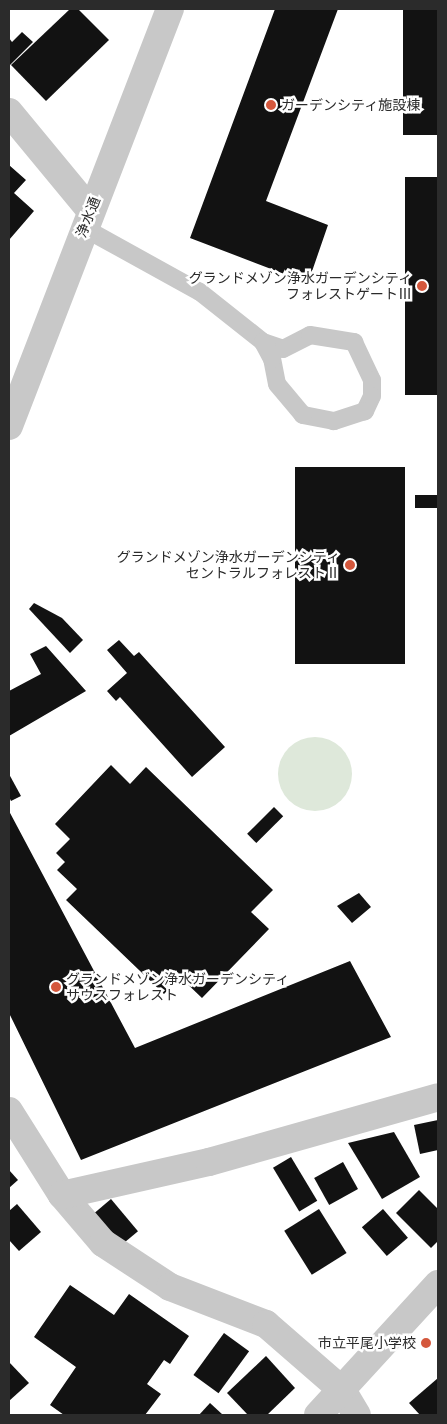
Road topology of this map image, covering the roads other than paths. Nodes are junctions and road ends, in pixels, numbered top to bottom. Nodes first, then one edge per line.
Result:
1 (170, 9) edge
2 (9, 112) edge
3 (87, 219) junction
4 (263, 342) junction
5 (9, 426) edge
6 (438, 1097) edge
7 (9, 1111) edge
8 (62, 1194) junction
9 (438, 1284) edge
10 (342, 1390) junction
11 (318, 1415) edge
12 (356, 1415) edge

1 - 3 street, 浄水通
2 - 3 street
3 - 4 lane
3 - 5 street, 浄水通
4 - 4 lane
6 - 8 street
7 - 8 street
8 - 10 street
9 - 10 street
10 - 11 street
10 - 12 street

